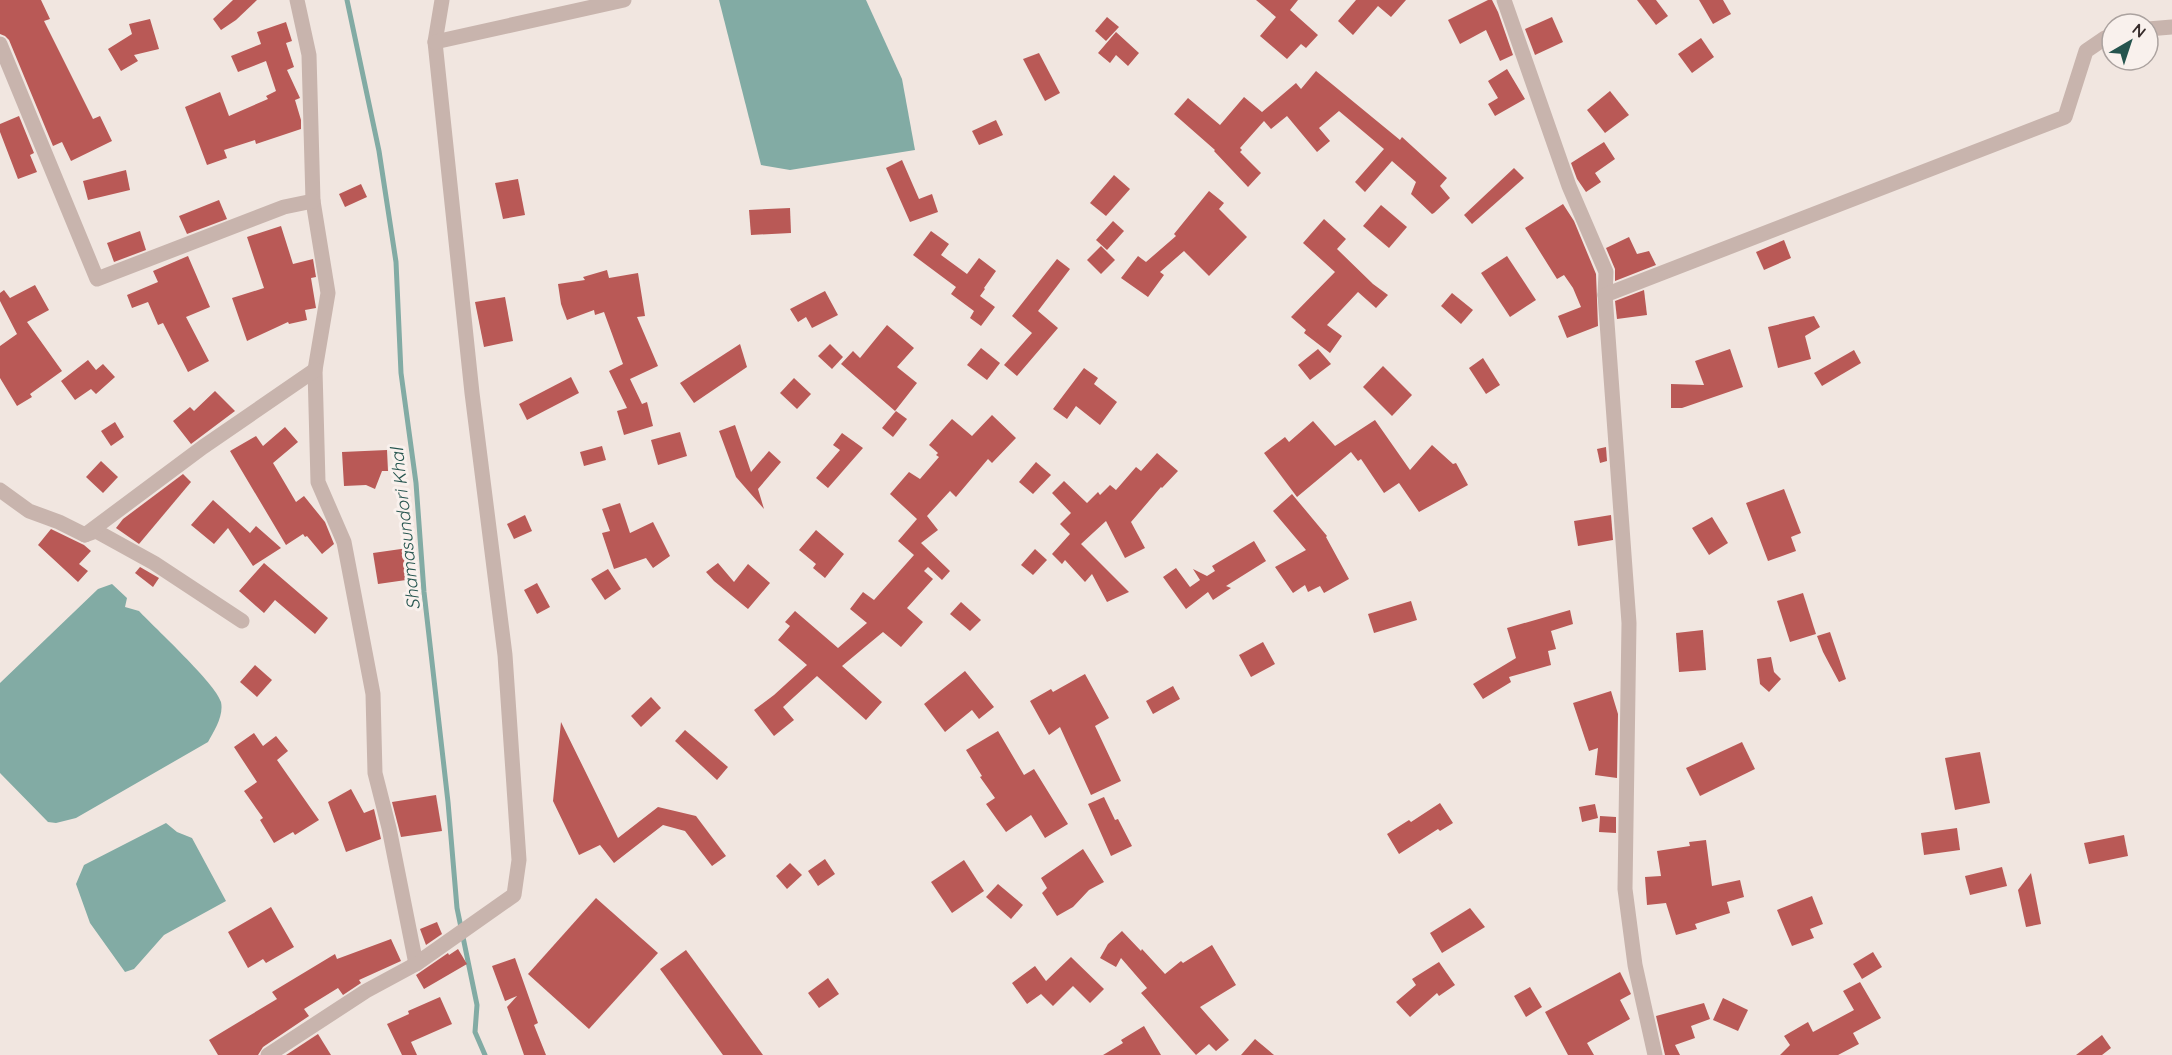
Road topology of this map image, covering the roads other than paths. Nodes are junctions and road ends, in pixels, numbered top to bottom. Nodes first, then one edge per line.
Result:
1 (297, 0) edge
2 (442, 0) edge
3 (624, 0) edge
4 (1504, 0) edge
5 (2100, 41) edge
6 (435, 42) junction
7 (0, 44) edge
8 (313, 201) junction
9 (1605, 295) junction
10 (315, 370) junction
11 (0, 490) edge
12 (85, 535) junction
13 (242, 621) dead end
14 (416, 964) junction
15 (268, 1055) edge
16 (1655, 1055) edge

1 - 8 street
2 - 6 street
3 - 6 street
4 - 9 street
5 - 9 street
6 - 14 street
7 - 8 street
8 - 10 street
9 - 16 street
10 - 12 street
10 - 14 street
11 - 12 street
12 - 13 street
14 - 15 street

